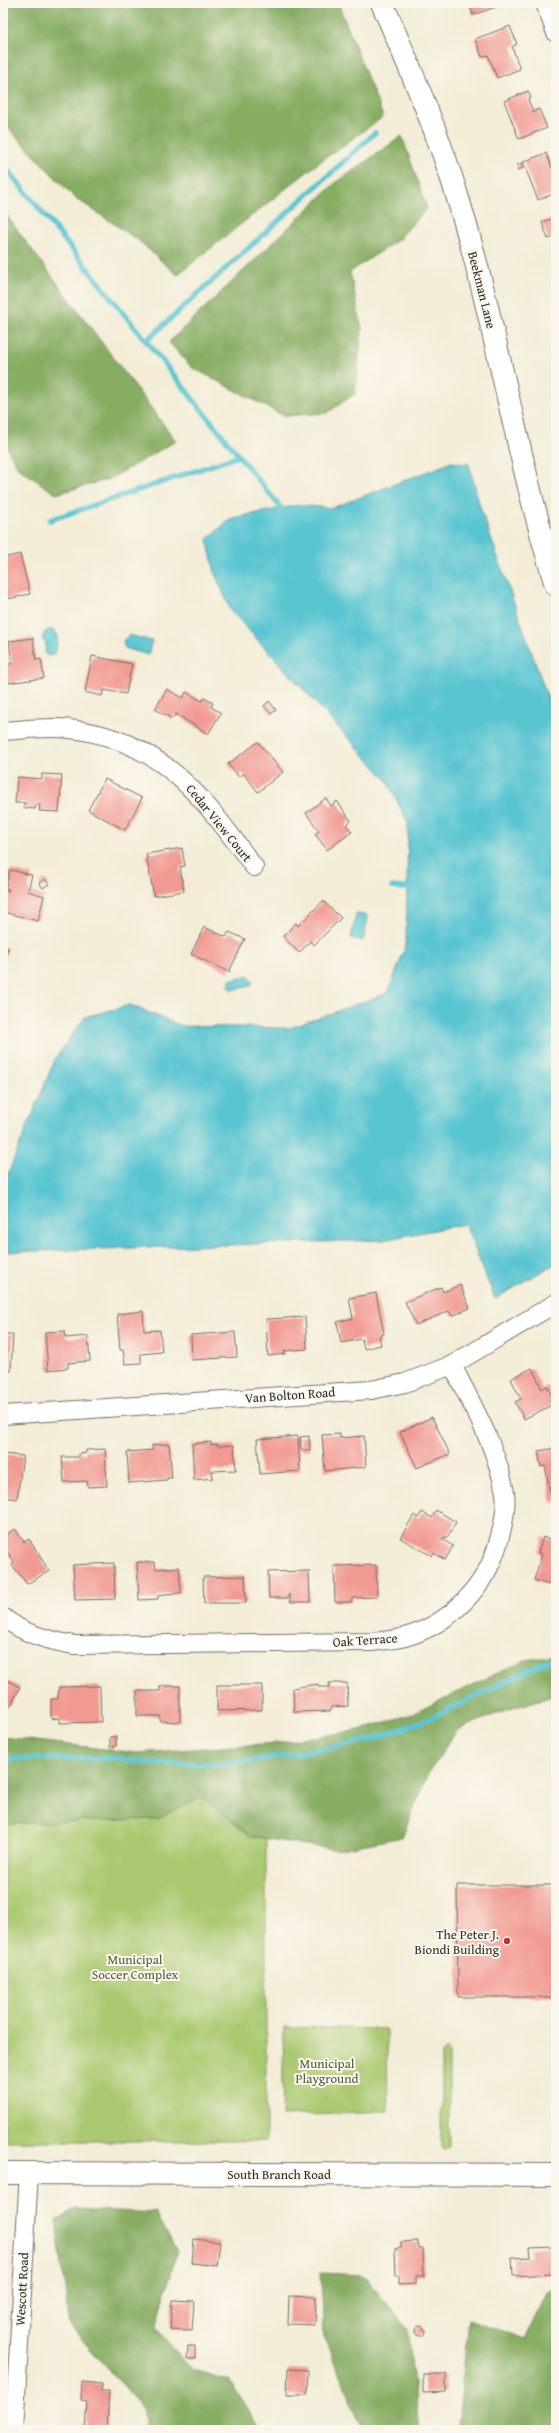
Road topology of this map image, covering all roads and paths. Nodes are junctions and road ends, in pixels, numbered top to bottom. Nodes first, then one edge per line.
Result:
1 (382, 3) edge
2 (545, 3) edge
3 (556, 30) edge
4 (556, 585) edge
5 (3, 731) edge
6 (254, 867) dead end
7 (556, 1303) edge
8 (452, 1364) junction
9 (3, 1414) edge
10 (3, 1617) edge
11 (3, 2173) edge
12 (29, 2173) junction
13 (556, 2175) edge
14 (14, 2430) edge

1 - 4 street, Beekman Lane
2 - 3 street
5 - 6 street, Cedar View Court
7 - 8 street, Van Bolton Road
8 - 9 street, Van Bolton Road
8 - 10 street, Oak Terrace
11 - 12 street, South Branch Road
12 - 13 street, South Branch Road
12 - 14 street, Wescott Road

